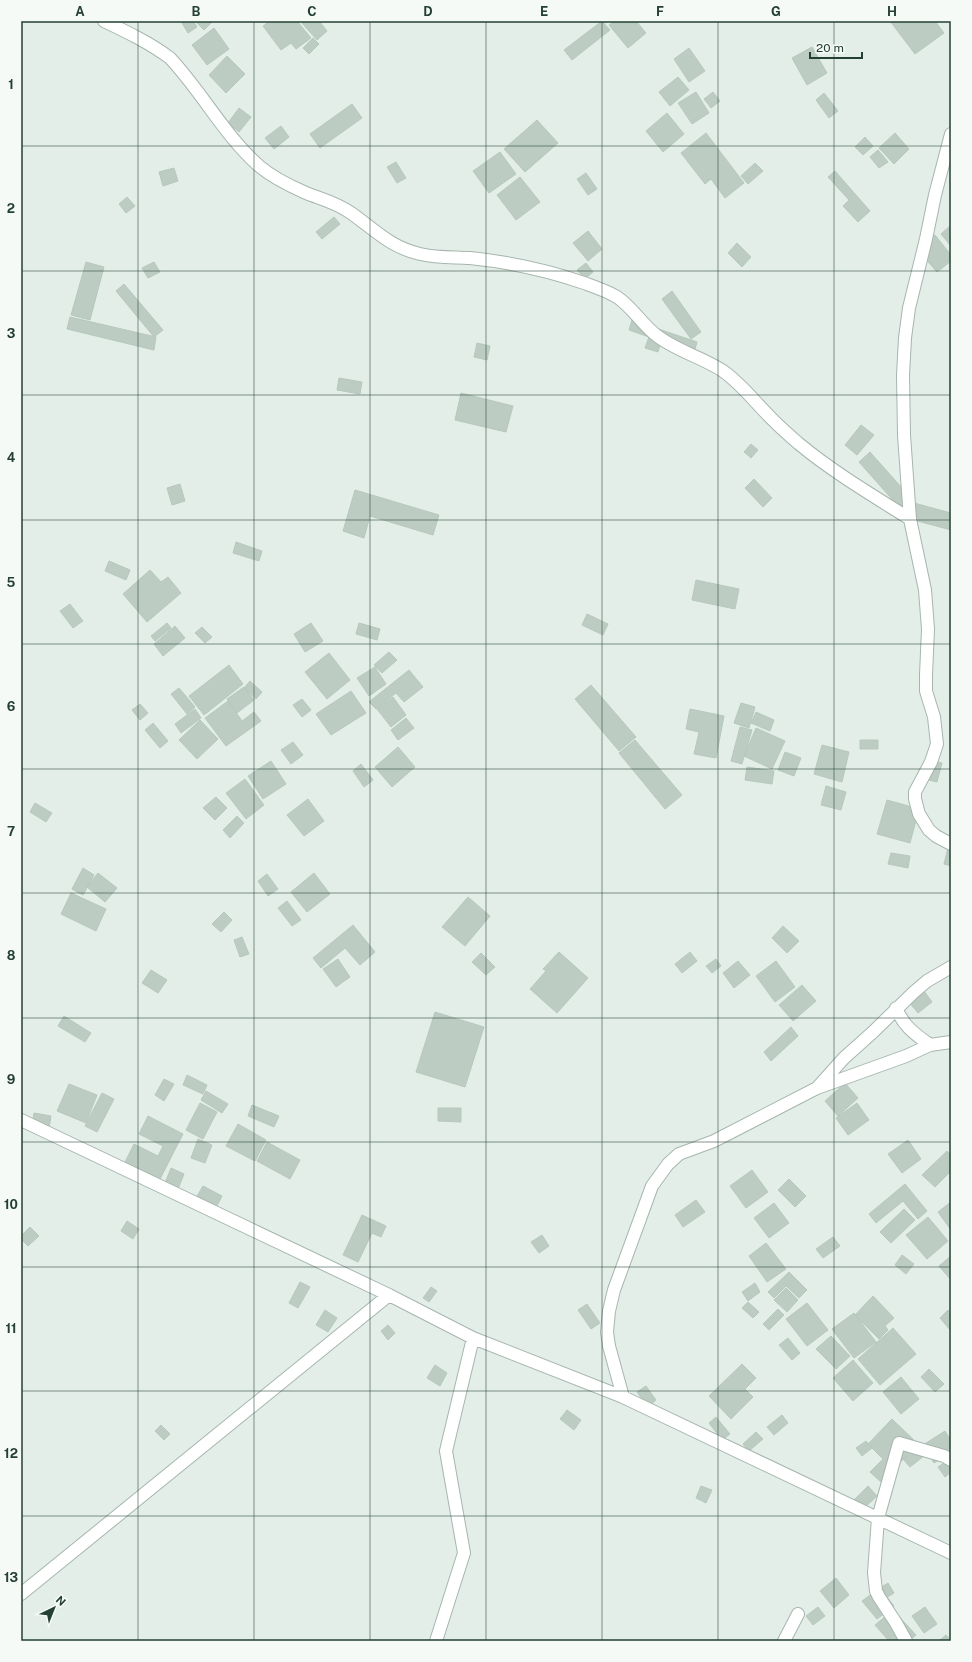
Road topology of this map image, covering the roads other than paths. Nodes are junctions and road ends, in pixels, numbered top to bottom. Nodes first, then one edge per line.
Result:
1 (104, 21) edge
2 (951, 134) edge
3 (910, 519) junction
4 (951, 844) edge
5 (951, 967) edge
6 (896, 1008) junction
7 (951, 1042) edge
8 (930, 1045) junction
9 (817, 1088) junction
10 (21, 1120) edge
11 (389, 1295) junction
12 (473, 1338) junction
13 (623, 1397) junction
14 (951, 1460) edge
15 (878, 1518) junction
16 (951, 1553) edge
17 (21, 1594) edge
18 (798, 1614) dead end
19 (436, 1641) edge
20 (784, 1641) edge
21 (906, 1641) edge

1 - 3 street
2 - 3 street
3 - 4 street
5 - 6 street
6 - 8 street
6 - 9 street
7 - 8 street
8 - 9 street
9 - 13 street
10 - 11 street
11 - 12 street
11 - 17 street
12 - 13 street
12 - 19 street
13 - 15 street
14 - 15 street
15 - 16 street
15 - 21 street
18 - 20 street

